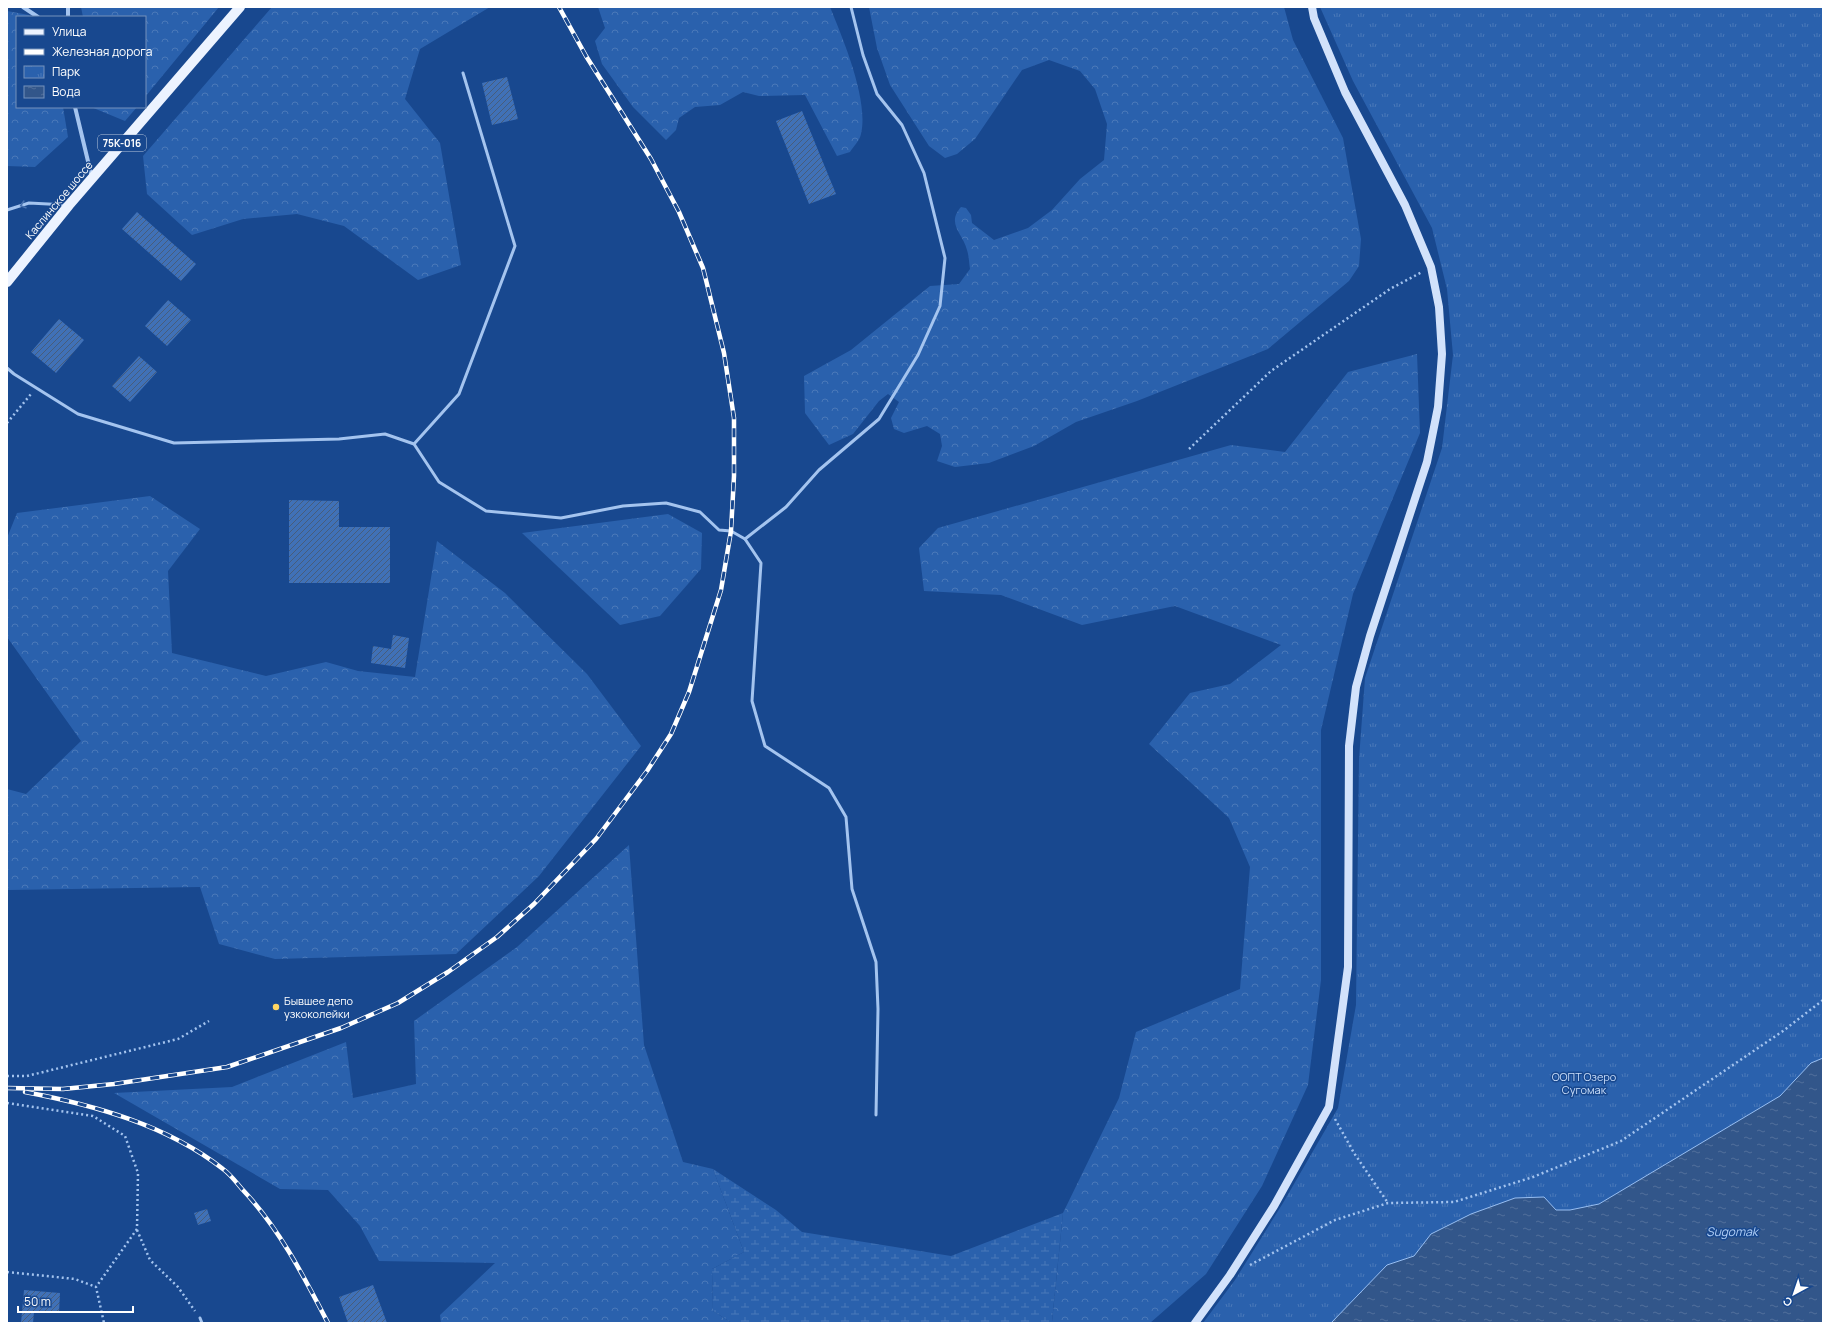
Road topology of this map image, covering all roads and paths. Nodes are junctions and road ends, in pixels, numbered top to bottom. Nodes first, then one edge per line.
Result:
1 (23, 7) edge
2 (240, 7) edge
3 (851, 7) edge
4 (1312, 7) edge
5 (36, 16) edge
6 (463, 72) dead end
7 (75, 108) edge
8 (92, 178) junction
9 (68, 205) junction
10 (7, 210) edge
11 (1431, 267) junction
12 (7, 282) edge
13 (7, 368) edge
14 (36, 388) junction
15 (7, 423) edge
16 (414, 444) junction
17 (1190, 449) dead end
18 (745, 539) junction
19 (1823, 1000) edge
20 (209, 1021) dead end
21 (7, 1076) edge
22 (7, 1103) edge
23 (1329, 1107) junction
24 (876, 1115) dead end
25 (1388, 1203) junction
26 (136, 1229) junction
27 (7, 1272) edge
28 (1230, 1275) junction
29 (96, 1287) junction
30 (200, 1318) joint
31 (104, 1323) edge
32 (202, 1323) edge
33 (1195, 1323) edge

1 - 5 street
2 - 8 main road, Каслинское шоссе / 75К-016
3 - 18 lane
4 - 11 street
6 - 16 lane
7 - 8 street
8 - 9 main road, Каслинское шоссе / 75К-016
9 -> 10 lane
9 - 12 main road, Каслинское шоссе / 75К-016
11 - 17 path
11 - 23 street
13 - 14 lane
14 - 15 path
14 - 16 lane
16 - 18 lane
18 - 24 lane
19 - 25 path
20 - 21 path
22 - 26 path
23 - 25 path
23 - 28 street
25 - 28 path
26 - 29 path
26 - 30 path
27 - 29 path
28 - 33 street
29 - 31 path
30 - 32 lane

